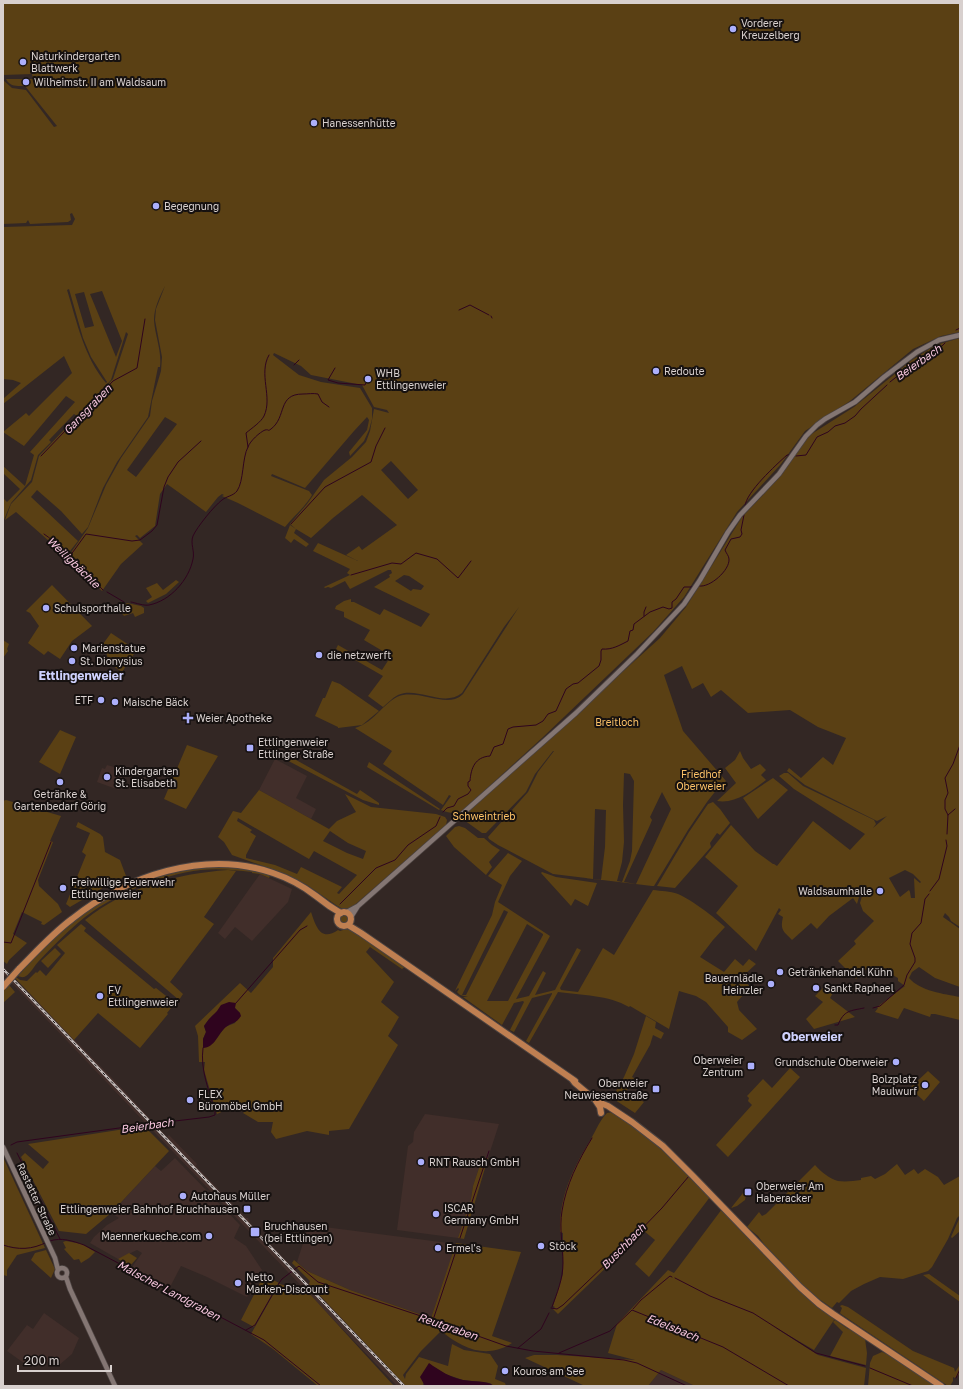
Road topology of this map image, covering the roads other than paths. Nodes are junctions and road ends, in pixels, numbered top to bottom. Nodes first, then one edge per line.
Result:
1 (960, 335) edge
2 (346, 918) junction
3 (3, 987) edge
4 (572, 1079) junction
5 (593, 1098) junction
6 (608, 1106) junction
7 (601, 1113) dead end
8 (3, 1147) edge
9 (60, 1269) junction
10 (64, 1278) junction
11 (115, 1386) edge
12 (941, 1386) edge

1 - 2 street
2 - 3 main road, bridge
2 - 4 main road
4 - 5 main road
4 - 6 main road
5 - 6 main road
5 - 7 main road
6 - 12 main road
8 - 9 street, Rastatter Straße
9 - 10 street
9 - 10 street
10 - 11 street

